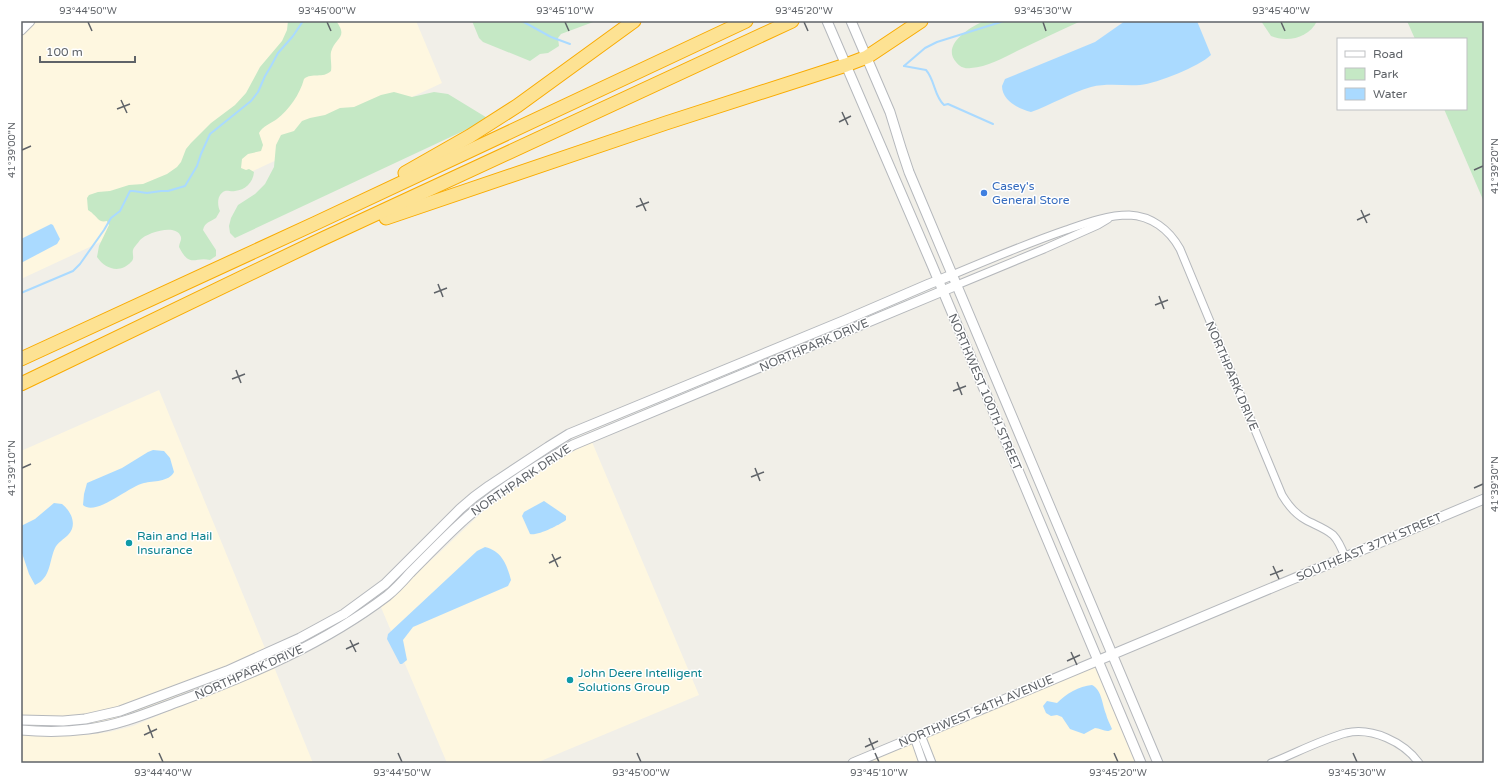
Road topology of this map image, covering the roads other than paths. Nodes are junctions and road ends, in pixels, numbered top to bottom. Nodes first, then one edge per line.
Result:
1 (30, 21) edge
2 (634, 21) edge
3 (746, 21) edge
4 (792, 21) edge
5 (827, 21) edge
6 (851, 21) edge
7 (921, 21) edge
8 (21, 30) edge
9 (866, 57) junction
10 (846, 65) junction
11 (1110, 218) junction
12 (316, 223) junction
13 (322, 239) junction
14 (952, 275) junction
15 (938, 280) junction
16 (957, 285) junction
17 (942, 291) junction
18 (57, 342) junction
19 (791, 342) junction
20 (795, 353) junction
21 (21, 356) edge
22 (21, 359) edge
23 (24, 383) edge
24 (624, 412) junction
25 (628, 422) junction
26 (1484, 498) edge
27 (1345, 557) junction
28 (344, 614) junction
29 (350, 623) junction
30 (1112, 654) junction
31 (1099, 660) junction
32 (21, 720) edge
33 (21, 730) edge
34 (917, 736) junction
35 (853, 763) edge
36 (923, 763) edge
37 (932, 763) edge
38 (1141, 763) edge
39 (1158, 763) edge
40 (1272, 763) edge
41 (1418, 763) edge

1 - 8 street
2 - 12 highway
3 - 12 highway
4 - 13 highway
5 - 10 street, NORTHWEST 100TH STREET
6 - 9 street, NORTHWEST 100TH STREET
7 - 9 highway
9 - 10 highway
9 - 14 street, NORTHWEST 100TH STREET
10 - 13 highway
10 - 15 street, NORTHWEST 100TH STREET
11 - 14 street, NORTHPARK DRIVE
11 - 16 street, NORTHPARK DRIVE
11 - 27 street, NORTHPARK DRIVE
12 - 18 highway
13 - 23 highway
14 - 15 street, NORTHPARK DRIVE
14 - 16 street, NORTHWEST 100TH STREET
15 - 17 street, NORTHWEST 100TH STREET
15 - 19 street, NORTHPARK DRIVE
16 - 17 street, NORTHPARK DRIVE
16 - 30 street, NORTHWEST 100TH STREET
17 - 20 street, NORTHPARK DRIVE
17 - 31 street, NORTHWEST 100TH STREET
18 - 21 highway
18 - 22 highway
19 - 20 street
19 - 24 street, NORTHPARK DRIVE
20 - 25 street, NORTHPARK DRIVE
24 - 25 street
24 - 28 street, NORTHPARK DRIVE
25 - 29 street, NORTHPARK DRIVE
26 - 27 street, SOUTHEAST 37TH STREET
27 - 30 street, SOUTHEAST 37TH STREET
28 - 29 street
28 - 32 street, NORTHPARK DRIVE
29 - 33 street, NORTHPARK DRIVE
30 - 31 street, SOUTHEAST 37TH STREET
30 - 39 street, NORTHWEST 100TH STREET
31 - 34 street, NORTHWEST 54TH AVENUE
31 - 38 street, NORTHWEST 100TH STREET
34 - 35 street, NORTHWEST 54TH AVENUE
34 - 36 street
34 - 37 street
40 - 41 street

